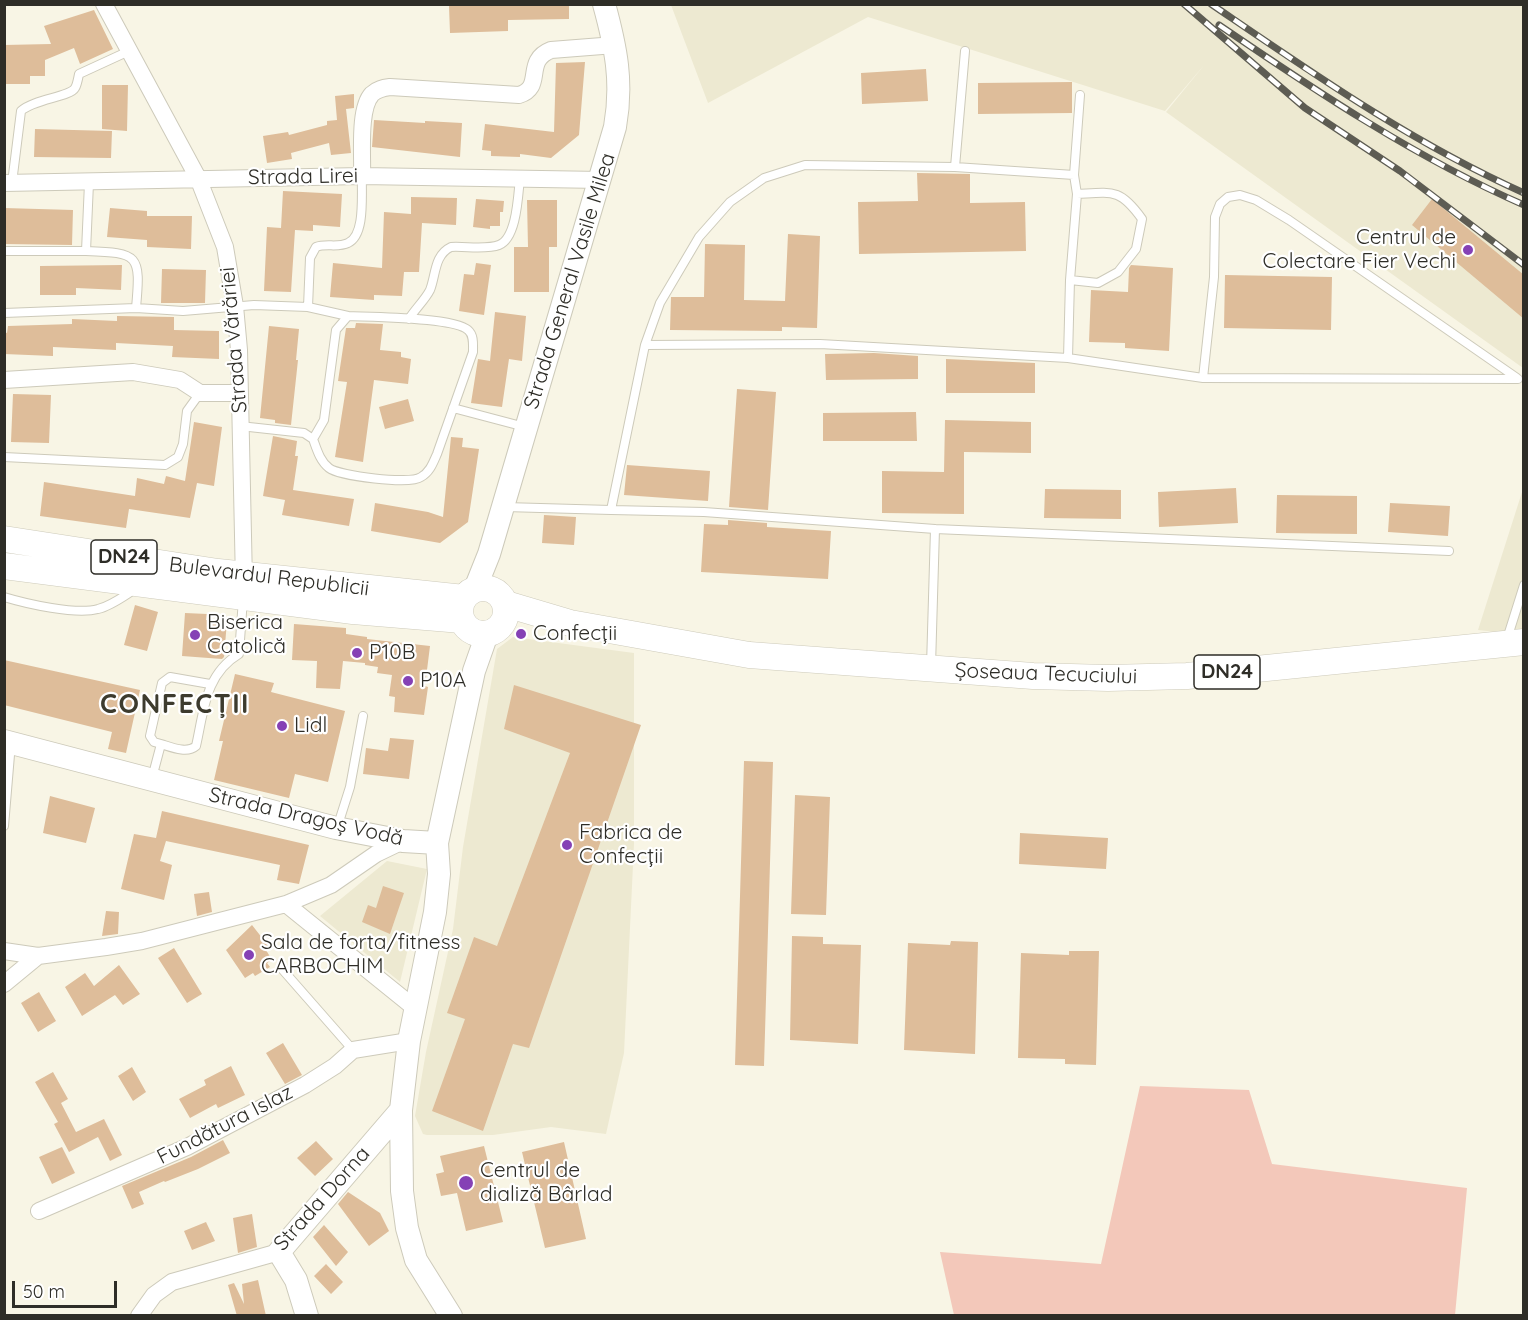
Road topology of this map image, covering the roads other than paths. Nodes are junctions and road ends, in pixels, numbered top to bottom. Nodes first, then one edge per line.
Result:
1 (104, 4) edge
2 (604, 4) edge
3 (615, 45) junction
4 (129, 51) junction
5 (965, 51) dead end
6 (1080, 94) dead end
7 (955, 167) junction
8 (362, 176) junction
9 (1074, 176) junction
10 (198, 178) junction
11 (520, 178) junction
12 (601, 180) junction
13 (8, 183) edge
14 (89, 183) junction
15 (1077, 194) junction
16 (4, 251) edge
17 (86, 251) junction
18 (1070, 280) junction
19 (235, 306) junction
20 (308, 307) junction
21 (136, 308) junction
22 (4, 313) edge
23 (348, 316) junction
24 (410, 319) junction
25 (645, 345) junction
26 (1068, 358) junction
27 (1203, 378) junction
28 (4, 380) edge
29 (200, 393) junction
30 (240, 393) junction
31 (453, 408) junction
32 (240, 426) junction
33 (526, 427) junction
34 (313, 439) junction
35 (4, 457) edge
36 (501, 507) junction
37 (612, 510) junction
38 (935, 529) junction
39 (4, 539) edge
40 (1449, 551) dead end
41 (4, 566) edge
42 (143, 584) junction
43 (1524, 585) edge
44 (244, 586) junction
45 (4, 597) edge
46 (483, 611) junction
47 (1515, 642) edge
48 (930, 669) junction
49 (210, 684) junction
50 (363, 716) dead end
51 (8, 742) edge
52 (161, 744) junction
53 (152, 779) junction
54 (4, 826) edge
55 (336, 828) junction
56 (403, 841) junction
57 (437, 843) junction
58 (286, 904) junction
59 (4, 951) edge
60 (38, 956) junction
61 (282, 969) dead end
62 (4, 984) edge
63 (416, 1009) junction
64 (409, 1041) junction
65 (353, 1050) junction
66 (401, 1110) junction
67 (39, 1211) dead end
68 (279, 1252) junction
69 (139, 1316) edge
70 (307, 1316) edge
71 (451, 1316) edge

1 - 4 street, Strada Vărăriei
2 - 3 main road, Strada General Vasile Milea
3 - 8 street
3 - 12 main road, Strada General Vasile Milea
4 - 10 street, Strada Vărăriei
4 - 13 lane
5 - 7 lane
6 - 9 lane
7 - 9 lane
7 - 25 lane
8 - 10 street, Strada Lirei
8 - 11 street, Strada Lirei
8 - 20 lane
9 - 15 lane
10 - 14 street, Strada Lirei
10 - 19 street, Strada Vărăriei
11 - 12 street, Strada Lirei
11 - 24 lane
12 - 33 main road, Strada General Vasile Milea
13 - 14 street, Strada Lirei
14 - 17 lane
15 - 18 lane
15 - 18 lane
16 - 17 lane
17 - 21 lane
18 - 26 lane
19 - 20 lane
19 - 21 lane
19 - 30 street, Strada Vărăriei
20 - 23 lane
21 - 22 lane
23 - 24 lane
23 - 34 lane
24 - 31 lane
25 - 26 lane
25 - 37 lane
26 - 27 lane
27 - 27 lane
28 - 29 street
29 - 30 street
29 - 35 lane
30 - 32 street, Strada Vărăriei
31 - 33 lane
31 - 34 lane
32 - 34 lane
32 - 44 street, Strada Vărăriei
33 - 36 main road, Strada General Vasile Milea
36 - 37 lane
36 - 46 main road, Strada General Vasile Milea
37 - 38 lane
38 - 40 lane
38 - 48 lane
39 - 44 main road, Bulevardul Republicii / DN24
41 - 42 main road, Bulevardul Republicii / DN24
42 - 44 main road, Bulevardul Republicii / DN24
42 - 45 lane
43 - 47 lane
44 - 46 main road, Bulevardul Republicii / DN24
44 - 49 lane
46 - 48 main road, Șoseaua Tecuciului / DN24
46 - 57 main road
47 - 48 main road, Șoseaua Tecuciului / DN24
49 - 52 lane
49 - 52 lane
50 - 55 lane
51 - 53 main road, Strada Dragoș Vodă
51 - 54 lane
52 - 53 lane
53 - 55 main road, Strada Dragoș Vodă
55 - 56 main road, Strada Dragoș Vodă
56 - 57 main road, Strada Dragoș Vodă
56 - 58 street
57 - 63 main road
58 - 60 street
58 - 63 street
59 - 60 street
60 - 62 street
61 - 65 lane
63 - 64 main road
64 - 65 street, Fundătura Islaz
64 - 66 main road
65 - 67 street, Fundătura Islaz
66 - 68 main road, Strada Dorna
66 - 71 main road
68 - 69 street, Strada Dorna
68 - 70 main road

